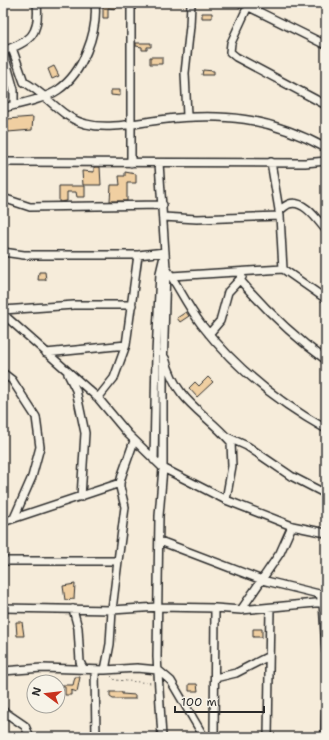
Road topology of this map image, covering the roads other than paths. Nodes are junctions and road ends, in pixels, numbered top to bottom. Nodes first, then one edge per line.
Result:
1 (37, 3) edge
2 (94, 3) edge
3 (132, 3) edge
4 (191, 3) edge
5 (245, 5) edge
6 (326, 45) edge
7 (12, 48) junction
8 (3, 51) edge
9 (44, 96) junction
10 (14, 105) junction
11 (326, 105) edge
12 (3, 108) edge
13 (187, 116) junction
14 (131, 123) junction
15 (326, 148) edge
16 (326, 161) edge
17 (3, 162) edge
18 (271, 162) junction
19 (131, 163) junction
20 (159, 163) junction
21 (3, 198) edge
22 (163, 205) junction
23 (280, 214) junction
24 (163, 217) junction
25 (326, 230) edge
26 (3, 252) edge
27 (165, 252) junction
28 (138, 255) junction
29 (166, 268) junction
30 (283, 269) junction
31 (246, 272) junction
32 (171, 276) junction
33 (240, 280) junction
34 (326, 299) edge
35 (132, 305) junction
36 (3, 310) edge
37 (3, 314) edge
38 (209, 334) junction
39 (126, 345) junction
40 (163, 348) junction
41 (46, 353) junction
42 (326, 360) edge
43 (66, 371) junction
44 (3, 373) edge
45 (98, 398) junction
46 (326, 429) edge
47 (226, 437) junction
48 (134, 441) junction
49 (154, 460) junction
50 (163, 468) junction
51 (120, 483) junction
52 (326, 494) edge
53 (81, 497) junction
54 (226, 500) junction
55 (14, 518) junction
56 (3, 522) edge
57 (292, 526) junction
58 (326, 533) edge
59 (160, 541) junction
60 (3, 561) edge
61 (118, 561) junction
62 (262, 580) junction
63 (325, 602) edge
64 (158, 607) junction
65 (3, 608) edge
66 (215, 608) junction
67 (270, 608) junction
68 (73, 609) junction
69 (112, 610) junction
70 (241, 610) junction
71 (326, 651) edge
72 (269, 656) junction
73 (83, 668) junction
74 (96, 670) junction
75 (105, 670) junction
76 (158, 670) junction
77 (3, 671) edge
78 (215, 678) junction
79 (326, 702) edge
80 (3, 711) edge
81 (30, 737) edge
82 (96, 737) edge
83 (162, 737) edge
84 (204, 737) edge
85 (214, 737) edge
86 (268, 737) edge
87 (324, 737) edge

1 - 7 street
2 - 9 street
3 - 14 street
4 - 13 street
5 - 6 street
5 - 11 street
7 - 8 street
7 - 9 street
8 - 10 street
9 - 10 street
9 - 14 street
10 - 12 street
13 - 14 street
13 - 15 street
14 - 19 street
16 - 18 street
17 - 19 street
18 - 20 street
18 - 23 street
19 - 20 street
20 - 22 street
21 - 22 street
22 - 24 street
23 - 24 street
23 - 25 street
23 - 30 street
24 - 27 street
26 - 28 street
27 - 28 street
27 - 29 street
27 - 49 street
28 - 35 street
29 - 32 street
29 - 40 street
30 - 31 street
30 - 34 street
31 - 32 street
31 - 33 street
32 - 38 street
33 - 38 street
33 - 42 street
35 - 36 street
35 - 39 street
37 - 41 street
38 - 46 street
39 - 41 street
39 - 45 street
40 - 47 street
40 - 50 street
41 - 43 street
43 - 45 street
43 - 53 street
44 - 55 street
45 - 48 street
47 - 52 street
47 - 54 street
48 - 49 street
48 - 51 street
49 - 50 street
50 - 54 street
50 - 59 street
51 - 53 street
51 - 61 street
53 - 55 street
54 - 57 street
55 - 56 street
57 - 58 street
57 - 62 street
59 - 62 street
59 - 64 street
60 - 61 street
61 - 69 street
62 - 63 street
62 - 70 street
63 - 67 street
63 - 71 street
64 - 66 street
64 - 69 street
64 - 76 street
65 - 68 street
66 - 70 street
66 - 78 street
67 - 70 street
67 - 72 street
68 - 69 street
68 - 73 street
69 - 75 street
72 - 78 street
72 - 86 street
73 - 74 street
73 - 77 street
74 - 75 street
74 - 82 street
75 - 76 street
76 - 83 street
76 - 84 street
78 - 85 street
79 - 87 street
80 - 81 street

